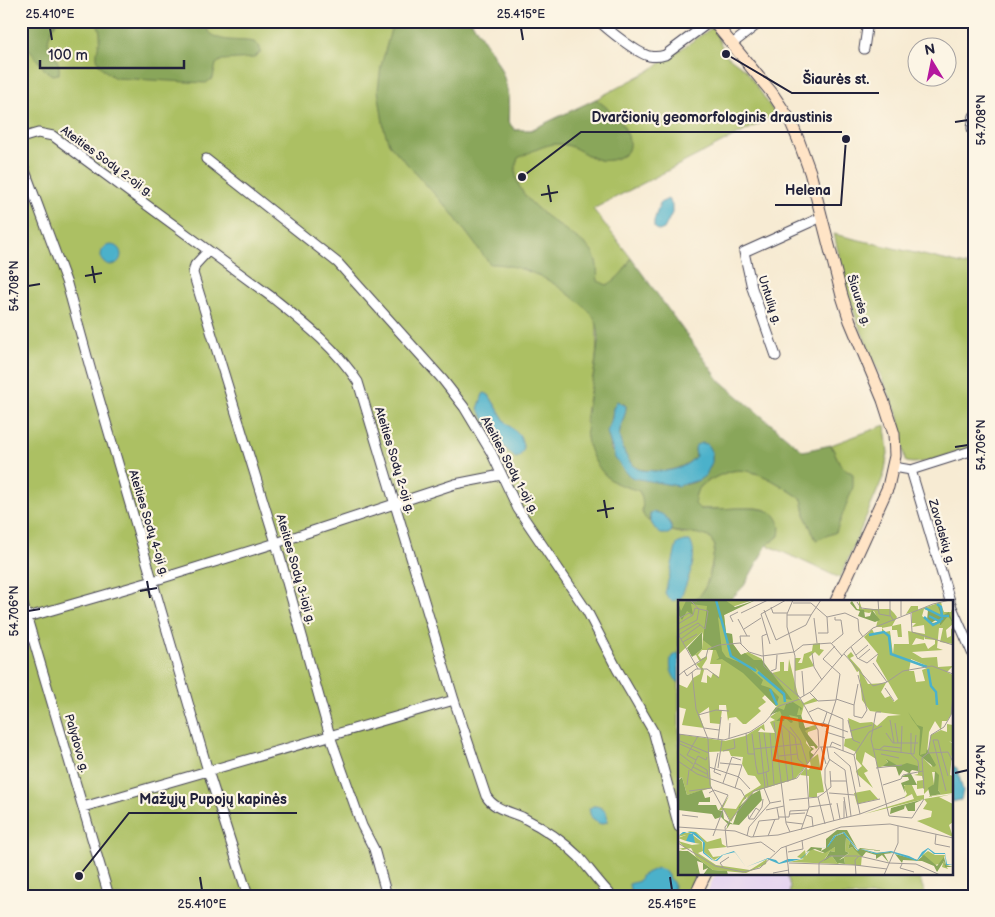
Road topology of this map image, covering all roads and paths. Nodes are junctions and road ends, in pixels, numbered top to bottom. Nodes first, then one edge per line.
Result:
1 (599, 21) edge
2 (712, 21) edge
3 (762, 21) edge
4 (868, 21) edge
5 (732, 44) junction
6 (864, 49) dead end
7 (974, 116) edge
8 (973, 135) edge
9 (21, 138) edge
10 (206, 159) dead end
11 (21, 160) edge
12 (822, 217) junction
13 (208, 251) junction
14 (776, 356) dead end
15 (974, 450) edge
16 (894, 467) junction
17 (911, 470) junction
18 (501, 474) junction
19 (396, 504) junction
20 (276, 543) junction
21 (153, 581) junction
22 (21, 598) edge
23 (836, 600) edge
24 (950, 600) edge
25 (952, 607) edge
26 (24, 618) edge
27 (974, 657) edge
28 (454, 700) junction
29 (330, 736) junction
30 (208, 771) junction
31 (83, 807) junction
32 (678, 823) edge
33 (702, 875) edge
34 (109, 896) edge
35 (248, 896) edge
36 (387, 896) edge
37 (612, 896) edge
38 (695, 896) edge

1 - 2 street
2 - 5 main road, Šiaurės g.
3 - 5 street
4 - 6 street
5 - 12 main road, Šiaurės g.
7 - 8 street
9 - 13 street, Ateities Sodų 2-oji g.
10 - 18 street, Ateities Sodų 1-oji g.
11 - 21 street, Ateities Sodų 4-oji g.
12 - 14 street, Untulių g.
12 - 16 main road, Šiaurės g.
13 - 19 street, Ateities Sodų 2-oji g.
13 - 20 street, Ateities Sodų 3-ioji g.
15 - 17 street
16 - 17 street
16 - 23 main road, Šiaurės g.
17 - 24 street, Zavadskių g.
18 - 19 street
18 - 32 street, Ateities Sodų 1-oji g.
19 - 20 street
19 - 28 street, Ateities Sodų 2-oji g.
20 - 21 street
20 - 29 street, Ateities Sodų 3-ioji g.
21 - 26 street
21 - 30 street, Ateities Sodų 4-oji g.
22 - 26 street, Palydovo g.
25 - 27 street
26 - 31 street, Palydovo g.
28 - 29 street
28 - 37 street, Ateities Sodų 2-oji g.
29 - 30 street
29 - 36 street, Ateities Sodų 3-ioji g.
30 - 31 street
30 - 35 street, Ateities Sodų 4-oji g.
31 - 34 street, Palydovo g.
33 - 38 main road

